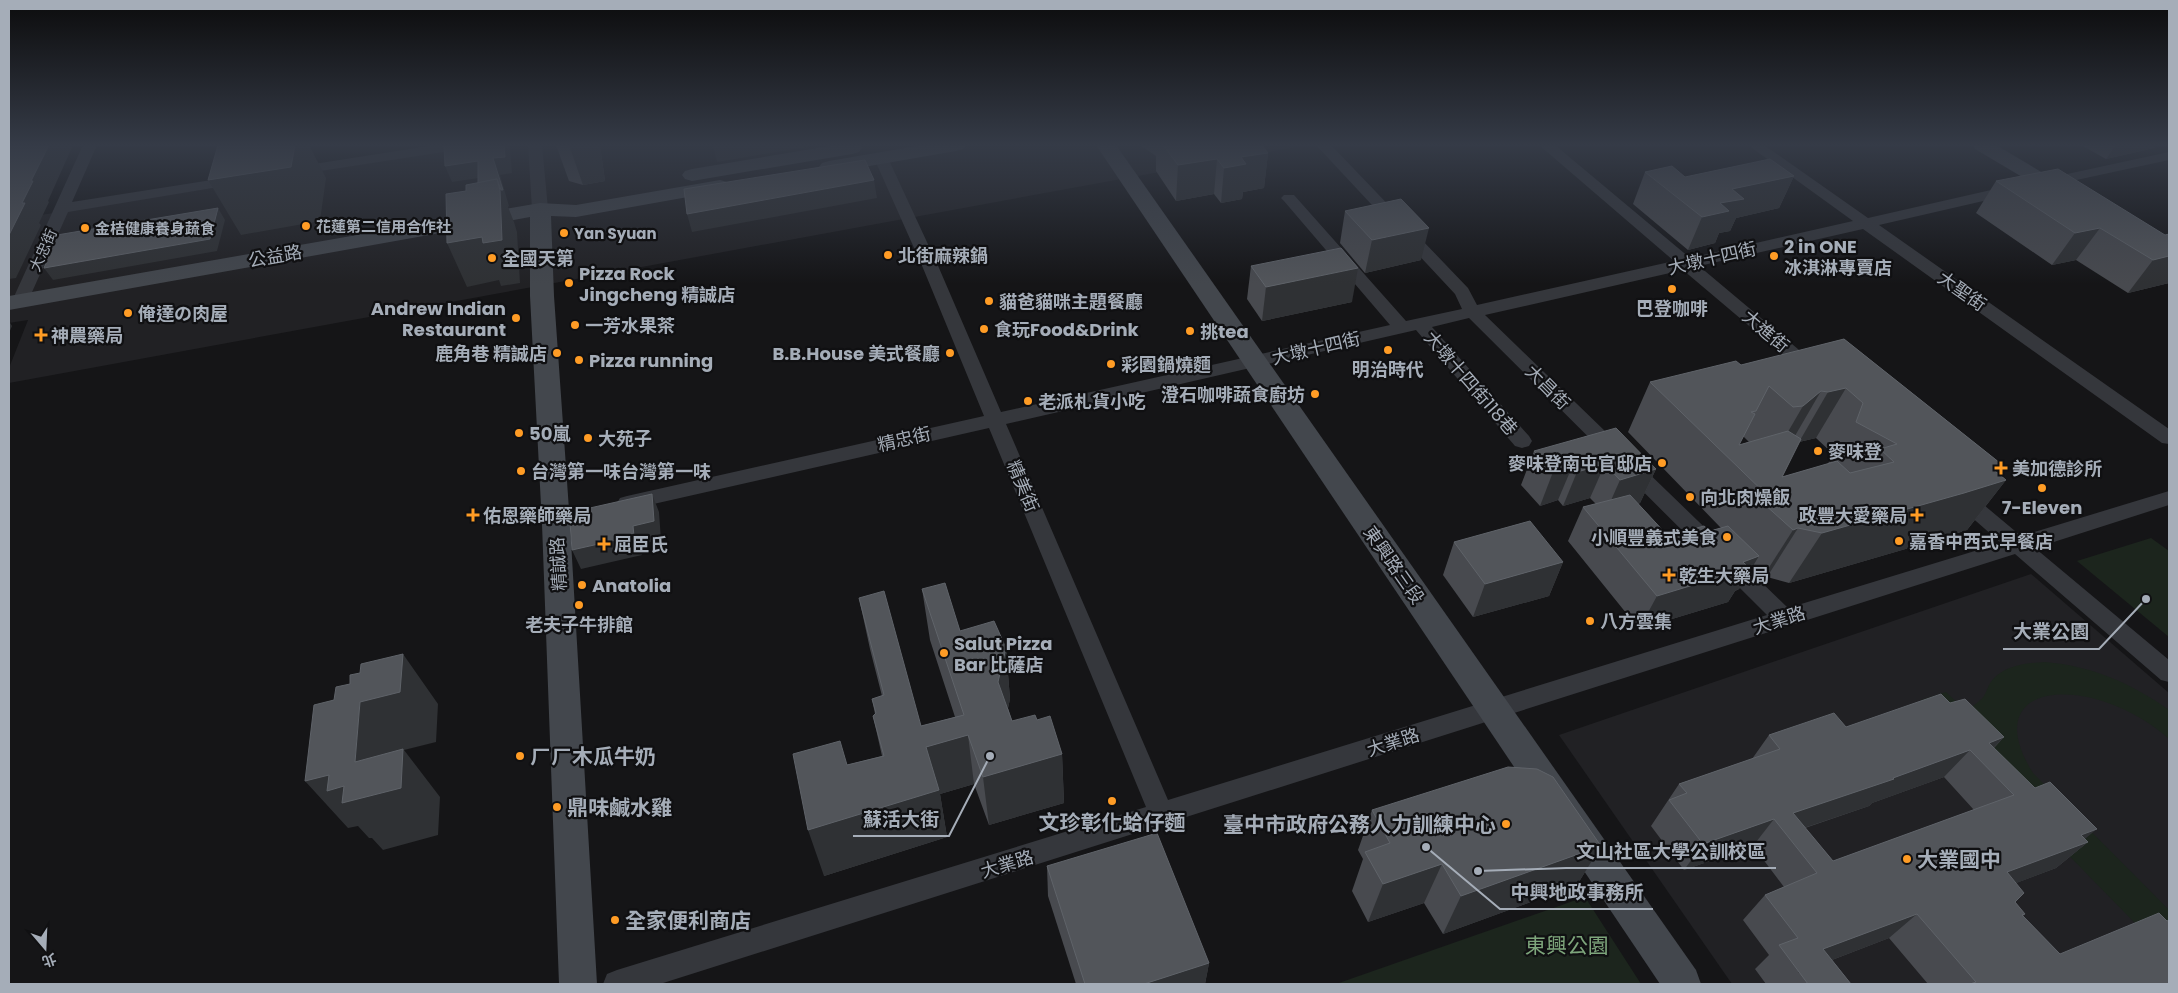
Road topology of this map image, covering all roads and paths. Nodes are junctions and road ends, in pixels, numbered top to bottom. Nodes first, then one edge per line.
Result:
1 (69, 191) edge
2 (165, 191) edge
3 (539, 191) edge
4 (670, 191) edge
5 (894, 191) edge
6 (1138, 191) edge
7 (1368, 191) edge
8 (1601, 191) edge
9 (1821, 191) edge
10 (2008, 191) edge
11 (2059, 191) edge
12 (1289, 198) dead end
13 (2078, 202) edge
14 (62, 208) junction
15 (540, 209) junction
16 (1866, 223) junction
17 (1687, 264) junction
18 (14, 302) edge
19 (1473, 313) junction
20 (1420, 324) junction
21 (1402, 328) junction
22 (1254, 362) junction
23 (1822, 379) edge
24 (994, 419) junction
25 (2169, 438) edge
26 (1522, 441) dead end
27 (1942, 481) edge
28 (2169, 498) edge
29 (608, 508) edge
30 (2017, 545) junction
31 (1784, 618) junction
32 (2169, 673) edge
33 (1494, 710) junction
34 (1162, 815) junction
35 (578, 984) edge
36 (617, 984) edge
37 (1682, 984) edge

1 - 14 street, 大忠街
2 - 14 street
3 - 15 street, 精誠路
4 - 15 street, 公益路
5 - 24 street, 精美街
6 - 22 street, 東興路三段
7 - 19 street, 大昌街
8 - 17 street, 大進街
9 - 16 street, 大聖街
10 - 16 street, 大墩十四街
11 - 13 street
12 - 21 street
14 - 18 street, 大忠街
15 - 18 street, 公益路
15 - 35 street, 精誠路
16 - 17 street, 大墩十四街
16 - 25 street, 大聖街
17 - 19 street, 大墩十四街
17 - 23 street, 大進街
19 - 20 street, 大墩十四街
19 - 31 street, 大昌街
20 - 21 street, 大墩十四街
20 - 26 street, 大墩十四街118巷
21 - 22 street, 大墩十四街
22 - 24 street, 精忠街
22 - 33 street, 東興路三段
24 - 29 street, 精忠街
24 - 34 street, 精美街
27 - 30 street
28 - 30 street, 大業路
30 - 31 street, 大業路
30 - 32 street
31 - 33 street, 大業路
33 - 34 street, 大業路
33 - 37 street, 東興路三段
34 - 36 street, 大業路

